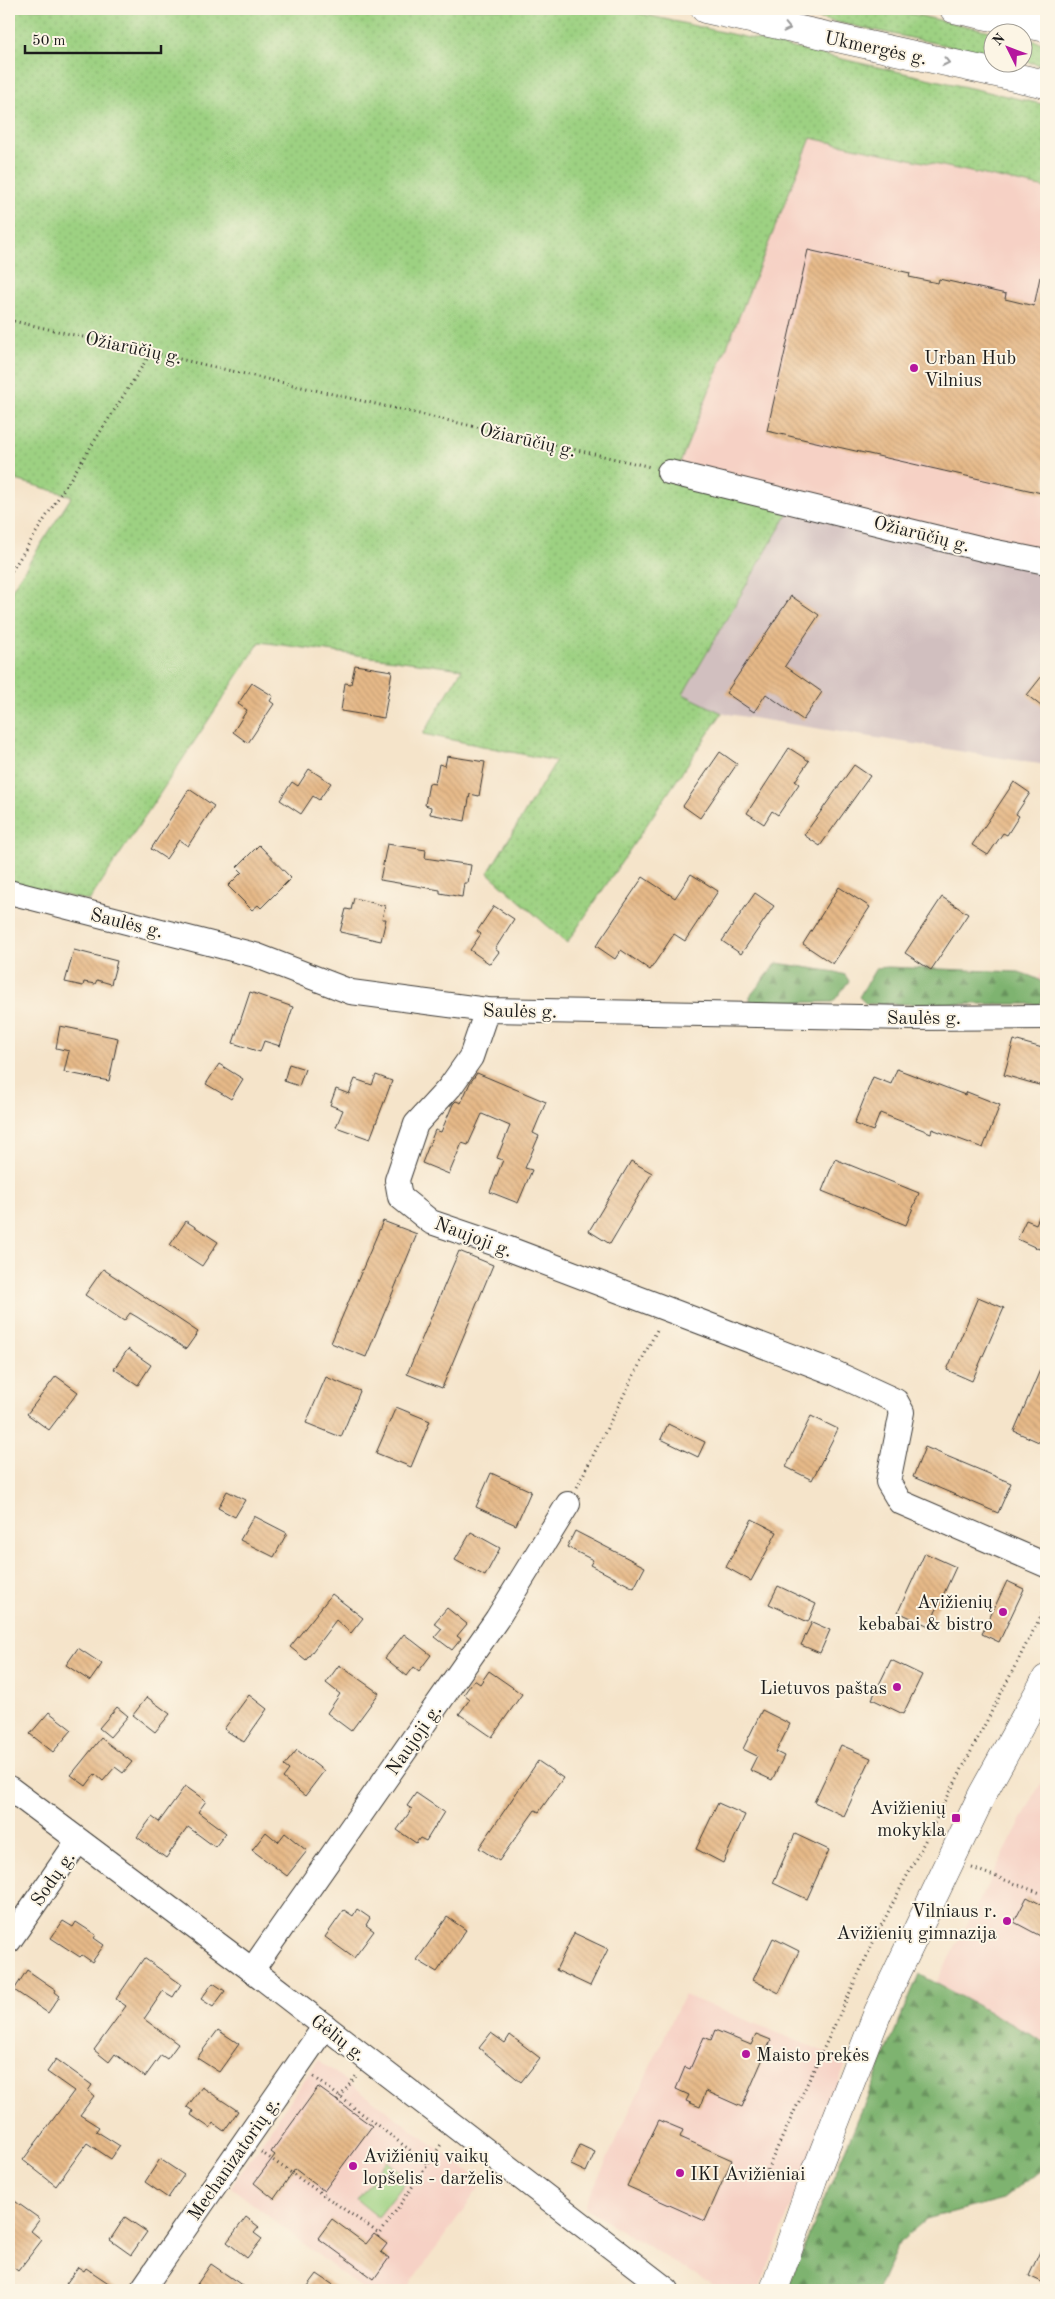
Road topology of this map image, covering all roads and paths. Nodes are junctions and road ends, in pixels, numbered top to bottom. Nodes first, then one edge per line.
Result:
1 (705, 9) edge
2 (954, 9) edge
3 (1046, 28) edge
4 (1046, 84) edge
5 (9, 320) edge
6 (152, 352) junction
7 (669, 472) joint
8 (1046, 562) edge
9 (9, 575) edge
10 (9, 892) edge
11 (487, 1010) junction
12 (1046, 1017) edge
13 (667, 1309) junction
14 (568, 1504) joint
15 (1046, 1565) edge
16 (1046, 1606) edge
17 (1046, 1679) edge
18 (9, 1788) edge
19 (78, 1840) junction
20 (950, 1859) junction
21 (1046, 1895) edge
22 (9, 1941) edge
23 (252, 1970) junction
24 (325, 2026) junction
25 (367, 2059) junction
26 (309, 2074) dead end
27 (341, 2096) junction
28 (337, 2101) dead end
29 (454, 2126) junction
30 (257, 2150) dead end
31 (428, 2164) junction
32 (767, 2170) dead end
33 (142, 2290) edge
34 (667, 2290) edge
35 (774, 2290) edge

1 -> 4 main road, Ukmergės g.
2 - 3 main road
5 - 6 path, Ožiarūčių g.
6 - 7 path, Ožiarūčių g.
6 - 9 path
7 - 8 street, Ožiarūčių g.
10 - 11 street, Saulės g.
11 - 12 street, Saulės g.
11 - 13 street, Naujoji g.
13 - 14 path
13 - 15 street, Naujoji g.
14 - 23 street, Naujoji g.
16 - 32 path
17 - 20 main road
18 - 19 street, Gėlių g.
19 - 22 street, Sodų g.
19 - 23 street, Gėlių g.
20 - 21 path
20 - 35 main road
23 - 24 street, Gėlių g.
24 - 25 street, Gėlių g.
24 - 33 street, Mechanizatorių g.
25 - 27 path
25 - 29 street, Gėlių g.
26 - 27 path
27 - 28 path
27 - 31 path
29 - 31 path
29 - 34 street, Gėlių g.
30 - 31 path

